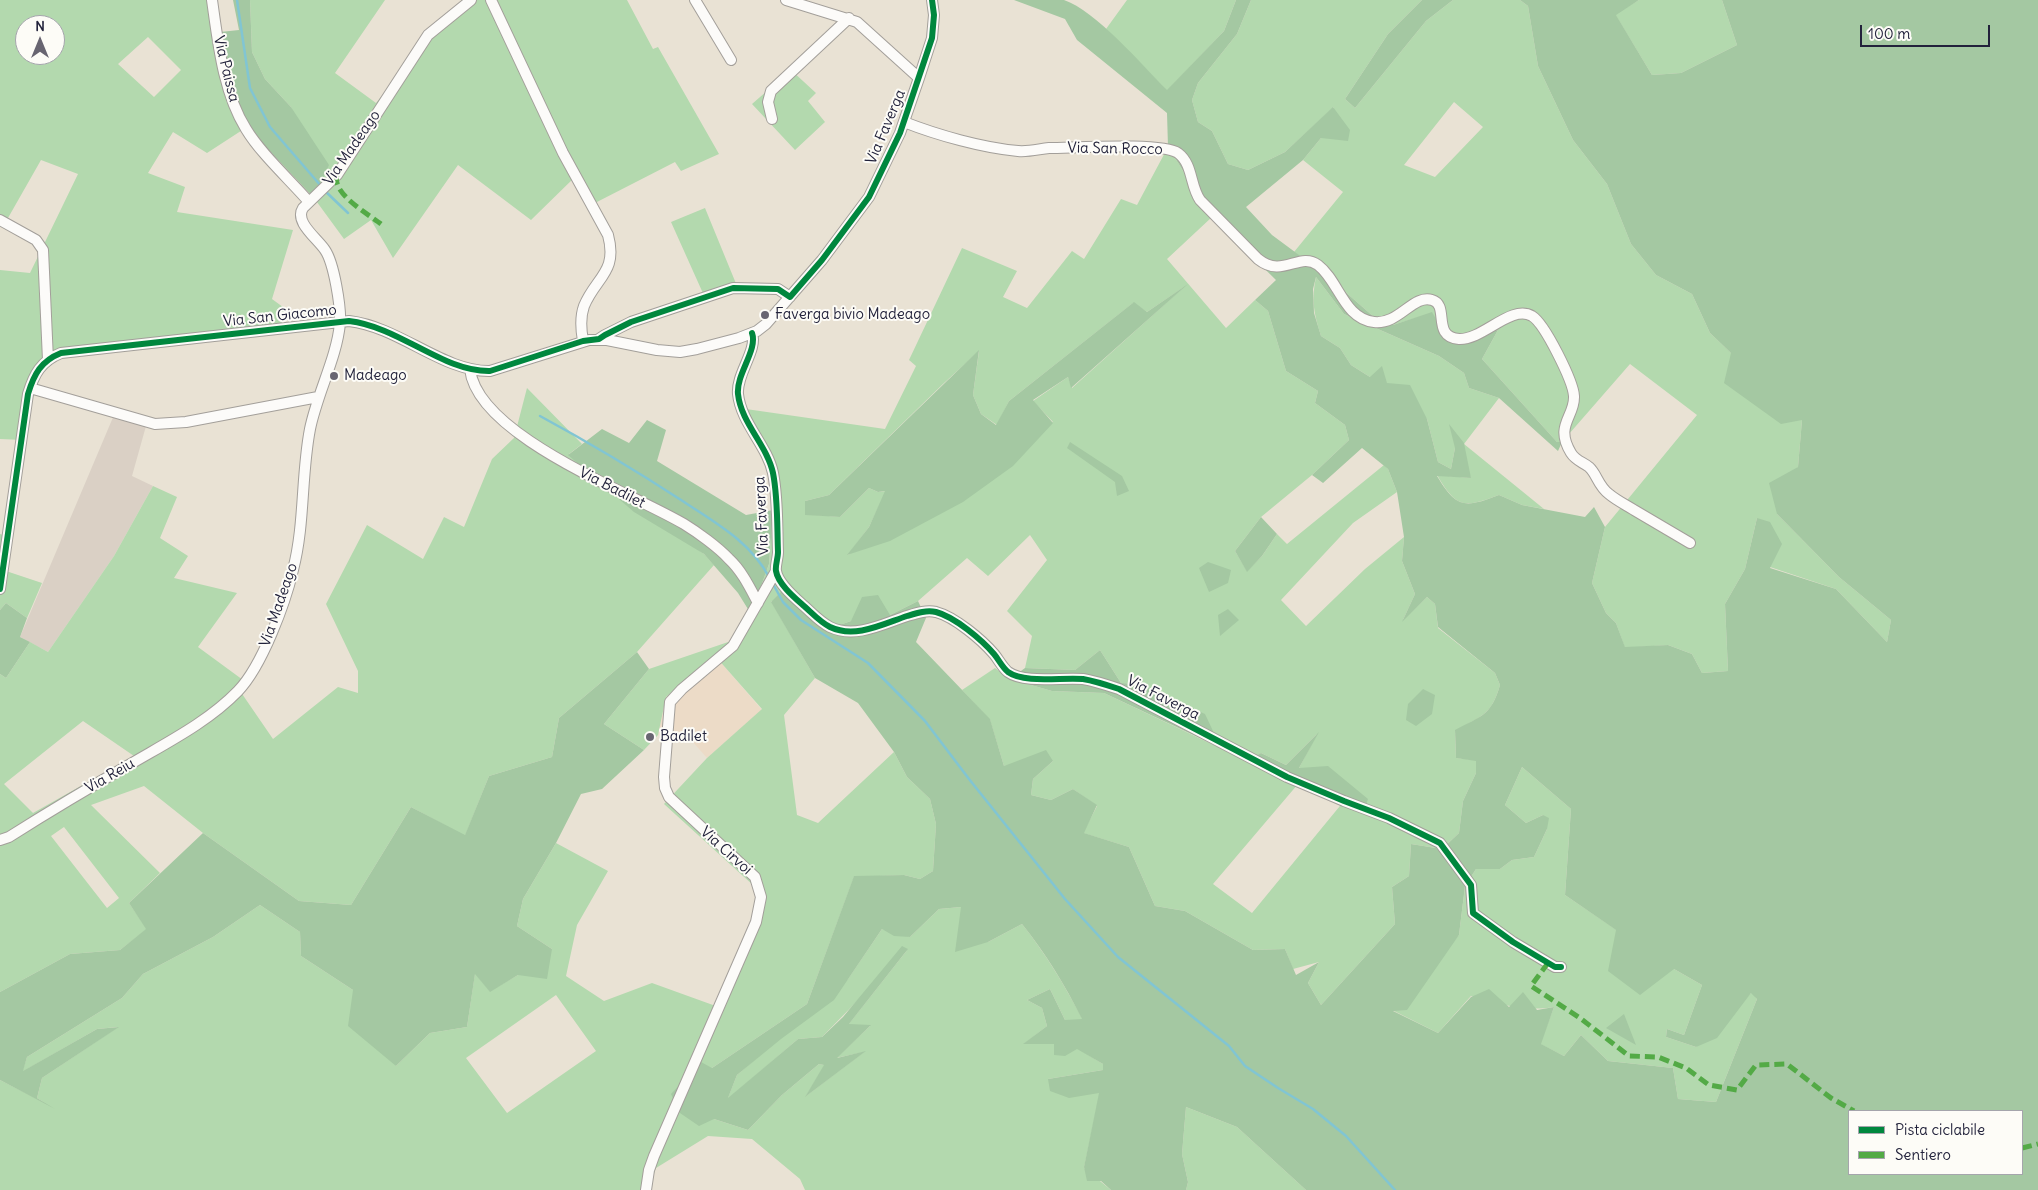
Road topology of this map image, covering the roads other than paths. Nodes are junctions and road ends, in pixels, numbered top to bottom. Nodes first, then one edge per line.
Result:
1 (212, 0) edge
2 (471, 0) edge
3 (491, 0) edge
4 (695, 0) edge
5 (786, 0) edge
6 (932, 0) edge
7 (849, 18) junction
8 (731, 60) dead end
9 (919, 78) junction
10 (772, 119) dead end
11 (904, 122) junction
12 (309, 202) junction
13 (0, 220) edge
14 (790, 297) junction
15 (340, 322) junction
16 (752, 333) junction
17 (599, 340) junction
18 (583, 341) junction
19 (48, 360) junction
20 (470, 369) junction
21 (30, 388) junction
22 (318, 397) junction
23 (1690, 543) dead end
24 (776, 571) junction
25 (0, 589) edge
26 (758, 603) junction
27 (218, 709) joint
28 (0, 840) edge
29 (1561, 967) dead end
30 (646, 1190) edge

1 - 12 street, Via Paissa
2 - 12 street, Via Madeago
3 - 18 street
4 - 8 street
5 - 7 street, Via Faverga
6 - 9 street, Via Faverga
7 - 9 street, Via Faverga
7 - 10 street
9 - 11 street, Via Faverga
11 - 14 street, Via Faverga
11 - 23 street, Via San Rocco
12 - 15 street, Via Madeago
13 - 19 street
14 - 16 street, Via Faverga
14 - 17 street
15 - 19 street, Via San Giacomo
15 - 20 street, Via San Giacomo
15 - 22 street, Via Madeago
16 - 17 street, Via San Giacomo
16 - 24 street, Via Faverga
17 - 18 street, Via San Giacomo
18 - 20 street, Via San Giacomo
19 - 21 street
20 - 26 street, Via Badilet
21 - 22 street
21 - 25 street
22 - 27 street, Via Madeago
24 - 26 street, Via Cirvoi
24 - 29 street, Via Faverga
26 - 30 street, Via Cirvoi
27 - 28 street, Via Reiu

